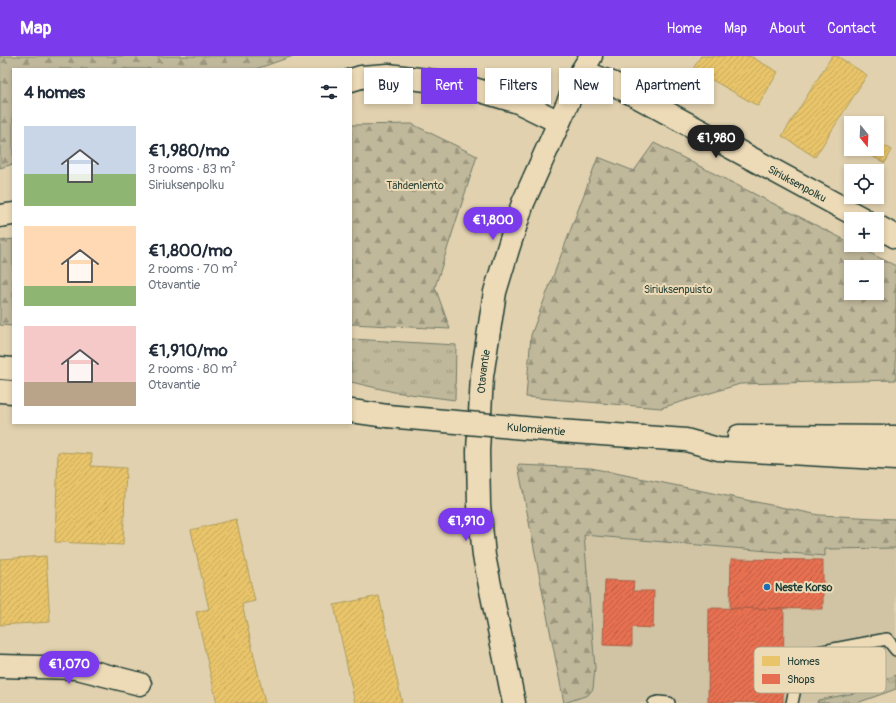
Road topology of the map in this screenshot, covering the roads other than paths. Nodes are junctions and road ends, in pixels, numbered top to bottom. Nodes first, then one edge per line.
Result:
1 (586, 64) edge
2 (352, 80) edge
3 (559, 122) junction
4 (850, 212) edge
5 (12, 214) edge
6 (0, 216) edge
7 (884, 230) edge
8 (896, 237) edge
9 (0, 368) edge
10 (12, 369) edge
11 (0, 391) edge
12 (12, 392) edge
13 (352, 411) edge
14 (352, 415) edge
15 (387, 416) junction
16 (896, 437) edge
17 (686, 440) junction
18 (896, 459) edge
19 (844, 647) edge
20 (896, 650) edge
21 (0, 666) edge
22 (140, 684) dead end
23 (794, 693) edge
24 (514, 703) edge
25 (654, 703) edge
26 (669, 703) edge
27 (792, 703) edge

1 - 3 main road, Otavantie
1 - 4 main road, Siriuksenpolku
2 - 3 main road
3 - 24 main road, Otavantie
5 - 6 main road
7 - 8 main road
9 - 10 main road
11 - 12 main road
13 - 15 main road, Kulomäentie
14 - 15 main road, Kulomäentie
15 - 17 main road, Kulomäentie, bridge
16 - 17 main road, Kulomäentie
17 - 18 main road, Kulomäentie
19 - 20 lane
21 - 22 main road
23 - 27 lane
25 - 26 lane

